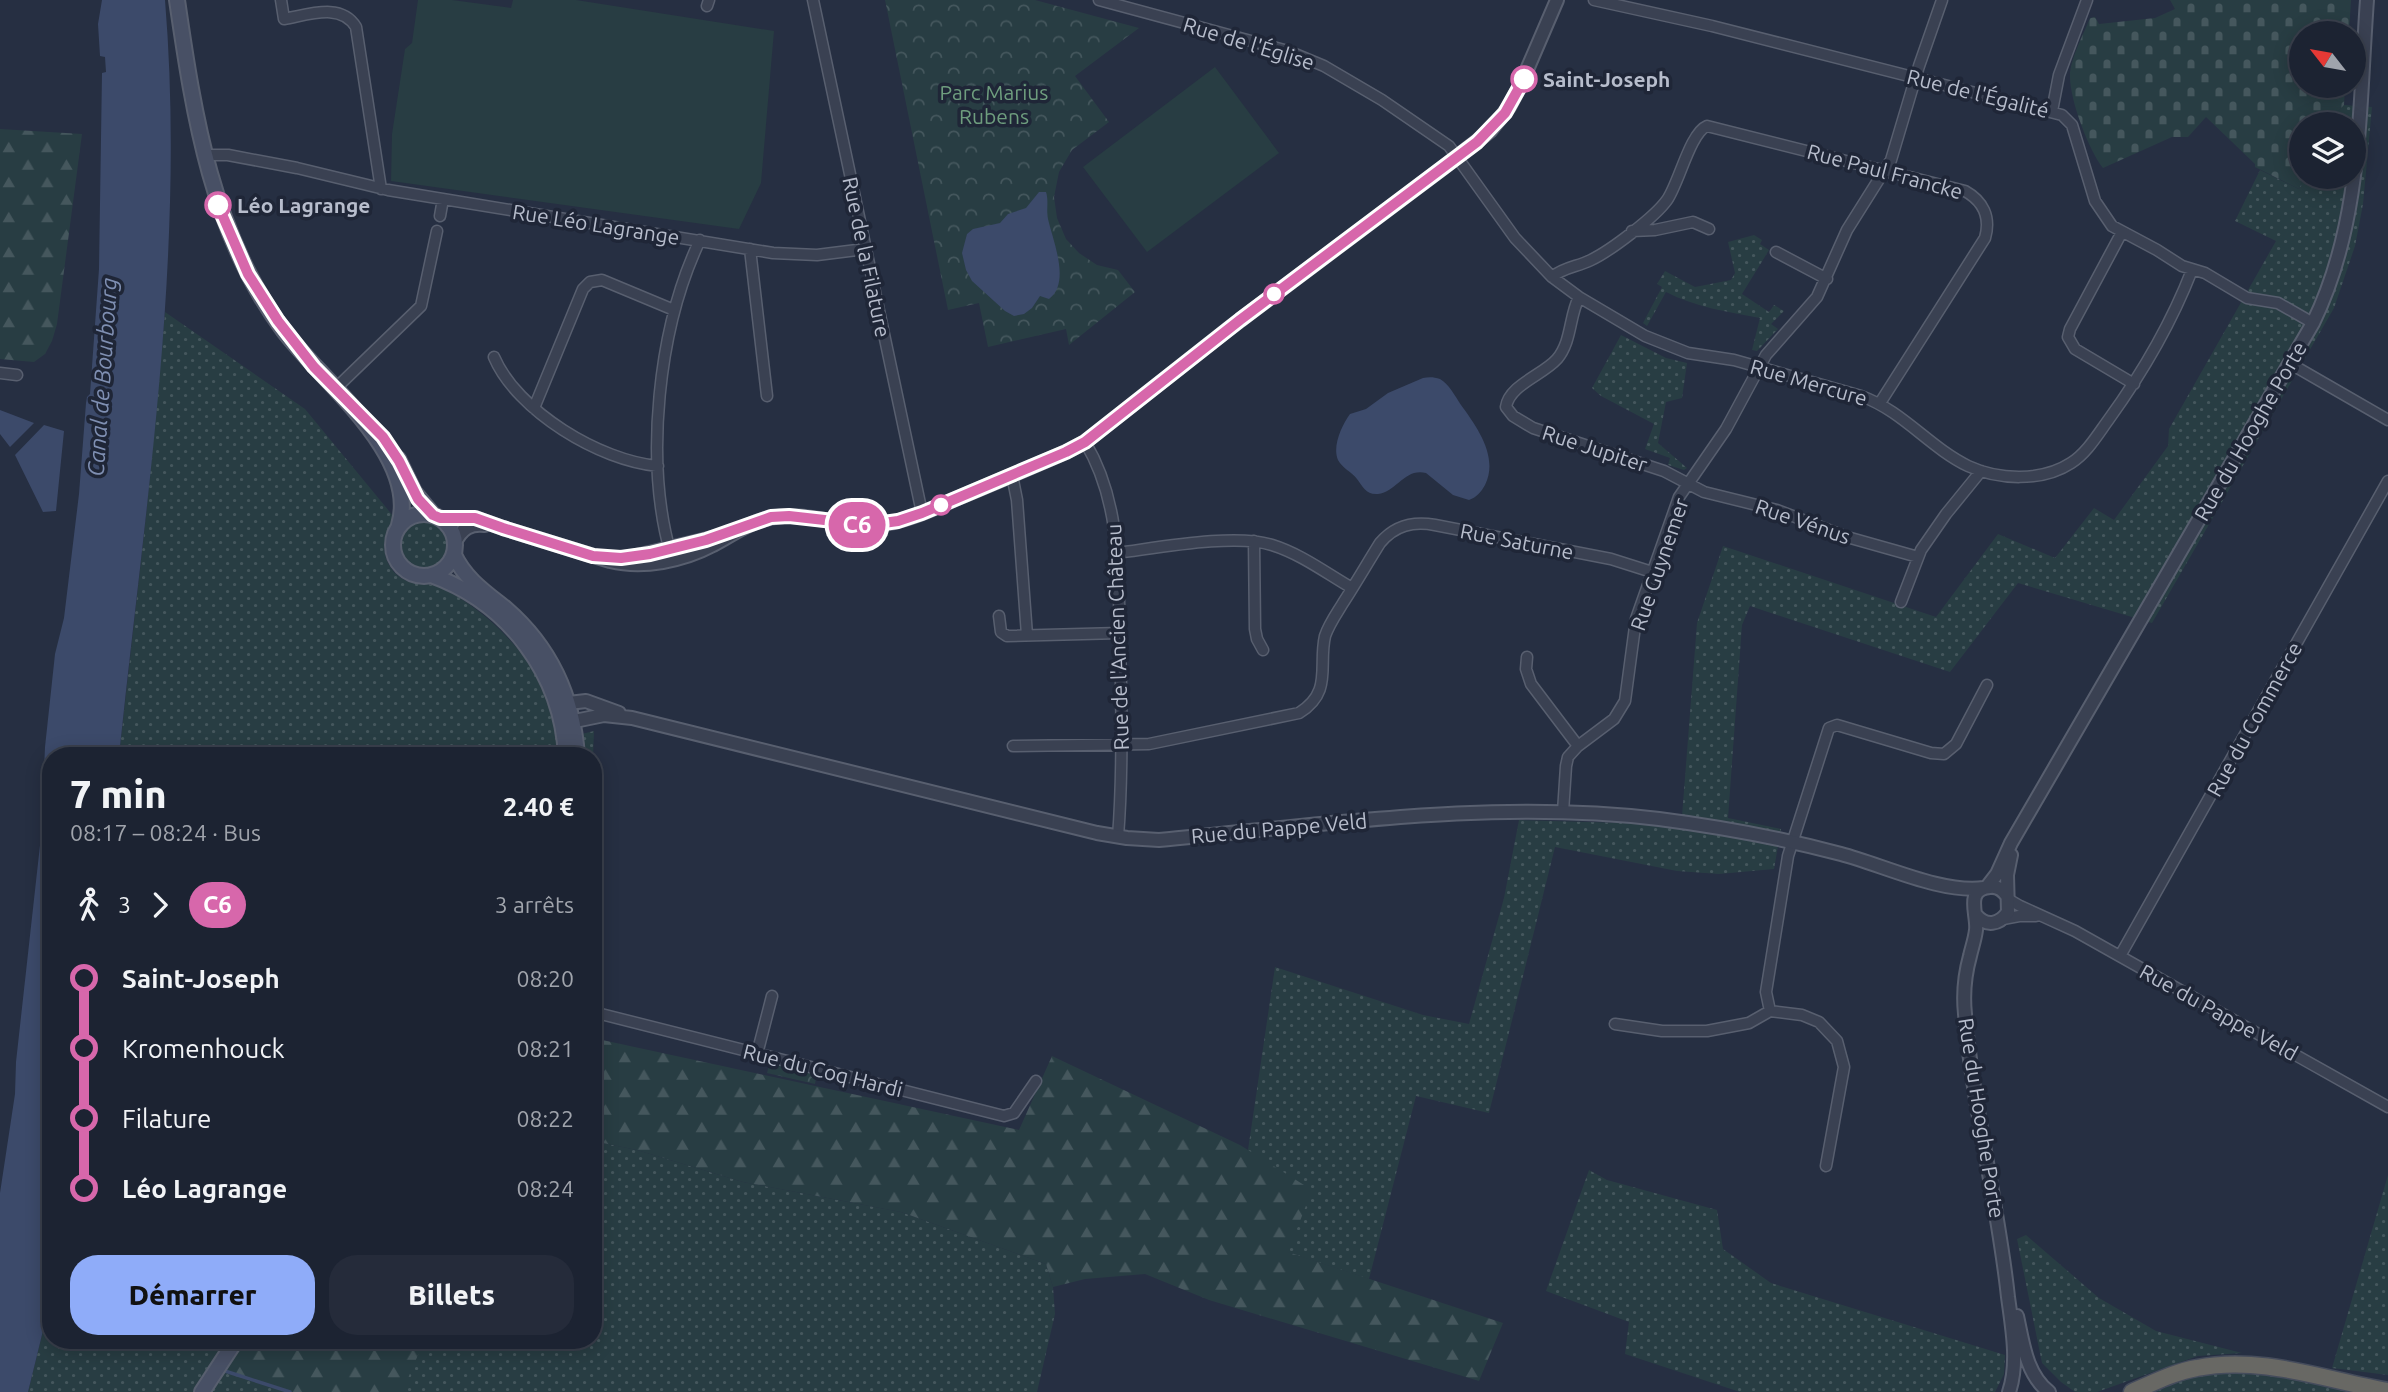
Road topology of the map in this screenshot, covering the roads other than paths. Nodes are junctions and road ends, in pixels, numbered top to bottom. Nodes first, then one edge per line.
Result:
1 (177, 0) edge
2 (281, 0) edge
3 (813, 0) edge
4 (1099, 0) edge
5 (1557, 0) edge
6 (1594, 0) edge
7 (1942, 0) edge
8 (2087, 0) edge
9 (2367, 0) edge
10 (1915, 78) junction
11 (2052, 111) junction
12 (204, 155) junction
13 (1458, 157) junction
14 (1885, 170) junction
15 (381, 189) junction
16 (443, 199) junction
17 (440, 216) dead end
18 (1709, 229) dead end
19 (437, 231) dead end
20 (1631, 231) junction
21 (2122, 232) junction
22 (700, 240) junction
23 (750, 248) junction
24 (865, 249) junction
25 (1776, 252) dead end
26 (2192, 270) junction
27 (1552, 277) junction
28 (1827, 279) junction
29 (1579, 297) junction
30 (674, 310) junction
31 (2312, 323) junction
32 (494, 357) dead end
33 (2289, 363) junction
34 (1758, 367) junction
35 (0, 373) edge
36 (17, 375) dead end
37 (2134, 384) junction
38 (335, 389) junction
39 (767, 396) dead end
40 (1880, 403) junction
41 (534, 408) junction
42 (358, 414) junction
43 (2388, 420) edge
44 (1085, 442) junction
45 (658, 466) junction
46 (1982, 471) junction
47 (1012, 475) junction
48 (2388, 481) edge
49 (1688, 483) junction
50 (922, 513) junction
51 (437, 516) junction
52 (400, 525) junction
53 (503, 528) junction
54 (1254, 541) junction
55 (454, 549) junction
56 (1117, 552) junction
57 (671, 554) junction
58 (1918, 557) junction
59 (1652, 572) junction
60 (430, 575) junction
61 (1352, 588) junction
62 (1901, 601) dead end
63 (999, 616) dead end
64 (1120, 632) junction
65 (1027, 635) junction
66 (1263, 650) dead end
67 (1527, 657) dead end
68 (1987, 685) dead end
69 (563, 703) junction
70 (632, 718) junction
71 (568, 723) junction
72 (1122, 744) junction
73 (1013, 746) dead end
74 (1578, 746) junction
75 (567, 747) edge
76 (575, 747) edge
77 (1563, 812) junction
78 (2023, 825) junction
79 (1118, 837) junction
80 (1792, 842) junction
81 (1932, 883) junction
82 (1986, 888) junction
83 (2008, 897) junction
84 (1974, 911) junction
85 (2050, 918) junction
86 (1998, 921) junction
87 (2120, 956) junction
88 (1967, 974) junction
89 (772, 996) dead end
90 (1770, 1011) junction
91 (602, 1014) edge
92 (1615, 1024) dead end
93 (757, 1054) junction
94 (1037, 1081) dead end
95 (2388, 1107) edge
96 (1826, 1166) dead end
97 (2004, 1262) junction
98 (230, 1349) edge
99 (2388, 1391) edge
100 (202, 1392) edge
101 (2009, 1392) edge
102 (2049, 1392) edge
103 (2132, 1392) edge

1 - 12 main road
2 - 15 street
3 - 24 street, Rue de la Filature
4 - 13 street, Rue de l'Église
5 - 13 street
6 - 10 street, Rue de l'Égalité
7 - 10 street, Rue Guynemer
8 - 11 street
9 - 31 street, Rue du Hooghe Porte
10 - 11 street, Rue de l'Égalité
10 - 14 street, Rue Guynemer
11 - 21 street, Rue de l'Égalité
12 - 15 street, Rue Léo Lagrange
12 - 38 main road
13 - 27 street, Rue Mercure
13 - 44 street
14 - 20 street, Rue Paul Francke
14 - 28 street, Rue Guynemer
14 - 40 street, Rue Paul Francke
15 - 16 street, Rue Léo Lagrange
16 - 17 street
16 - 22 street, Rue Léo Lagrange
18 - 20 street
19 - 38 street
20 - 27 street
21 - 26 street, Rue de l'Égalité
21 - 37 street
22 - 23 street, Rue Léo Lagrange
22 - 30 street
23 - 24 street, Rue Léo Lagrange
23 - 39 street
24 - 50 street, Rue de la Filature
25 - 28 street
26 - 31 street, Rue de l'Égalité
26 - 37 street, Rue Mercure
27 - 29 street, Rue Mercure
28 - 34 street, Rue Guynemer
29 - 34 street, Rue Mercure
29 - 49 street, Rue Jupiter
30 - 41 street
30 - 45 street
31 - 33 street, Rue du Hooghe Porte
32 - 41 street
33 - 43 street
33 - 78 street, Rue du Hooghe Porte
34 - 40 street, Rue Mercure
34 - 49 street, Rue Guynemer
35 - 36 street
37 - 46 street, Rue Mercure
38 - 42 main road
40 - 46 street, Rue Mercure
41 - 45 street
42 - 51 main road
42 - 52 main road
44 - 47 street
44 - 56 street, Rue de l'Ancien Château
45 - 57 street
46 - 58 street
47 - 50 street
47 - 65 street
48 - 87 street, Rue du Commerce
49 - 58 street, Rue Vénus
49 - 59 street, Rue Guynemer
50 - 57 street
51 - 52 main road
51 - 53 street
51 - 55 main road
52 - 60 main road
53 - 55 street
53 - 57 street
54 - 56 street
54 - 61 street
54 - 66 street
55 - 60 main road
55 - 69 main road
56 - 64 street, Rue de l'Ancien Château
58 - 62 street
59 - 61 street, Rue Saturne
59 - 74 street, Rue Guynemer
60 - 69 main road
61 - 72 street
63 - 65 street
64 - 65 street
64 - 72 street, Rue de l'Ancien Château
67 - 74 street
68 - 80 street
69 - 70 street, Rue du Pappe Veld
69 - 71 main road
70 - 71 street, Rue du Pappe Veld
70 - 79 street, Rue du Pappe Veld
71 - 75 main road
71 - 76 main road
72 - 73 street
72 - 79 street, Rue de l'Ancien Château
74 - 77 street
77 - 79 street, Rue du Pappe Veld
77 - 80 street, Rue du Pappe Veld
78 - 82 street, Rue du Hooghe Porte
78 - 83 street, Rue du Hooghe Porte
80 - 81 street, Rue du Pappe Veld
80 - 90 street
81 - 82 street, Rue du Pappe Veld
81 - 84 street, Rue du Pappe Veld
82 - 83 street
82 - 84 street
83 - 85 street, Rue du Pappe Veld
83 - 86 street
84 - 86 street
84 - 88 street, Rue du Hooghe Porte
85 - 86 street, Rue du Pappe Veld
85 - 87 street, Rue du Pappe Veld
86 - 88 street, Rue du Hooghe Porte
87 - 95 street, Rue du Pappe Veld
88 - 97 street, Rue du Hooghe Porte
89 - 93 street
90 - 92 street
90 - 96 street
91 - 93 street, Rue du Coq Hardi
93 - 94 street, Rue du Coq Hardi
97 - 101 street, Rue du Hooghe Porte
97 - 102 street, Rue du Hooghe Porte
98 - 100 main road
99 - 103 highway

